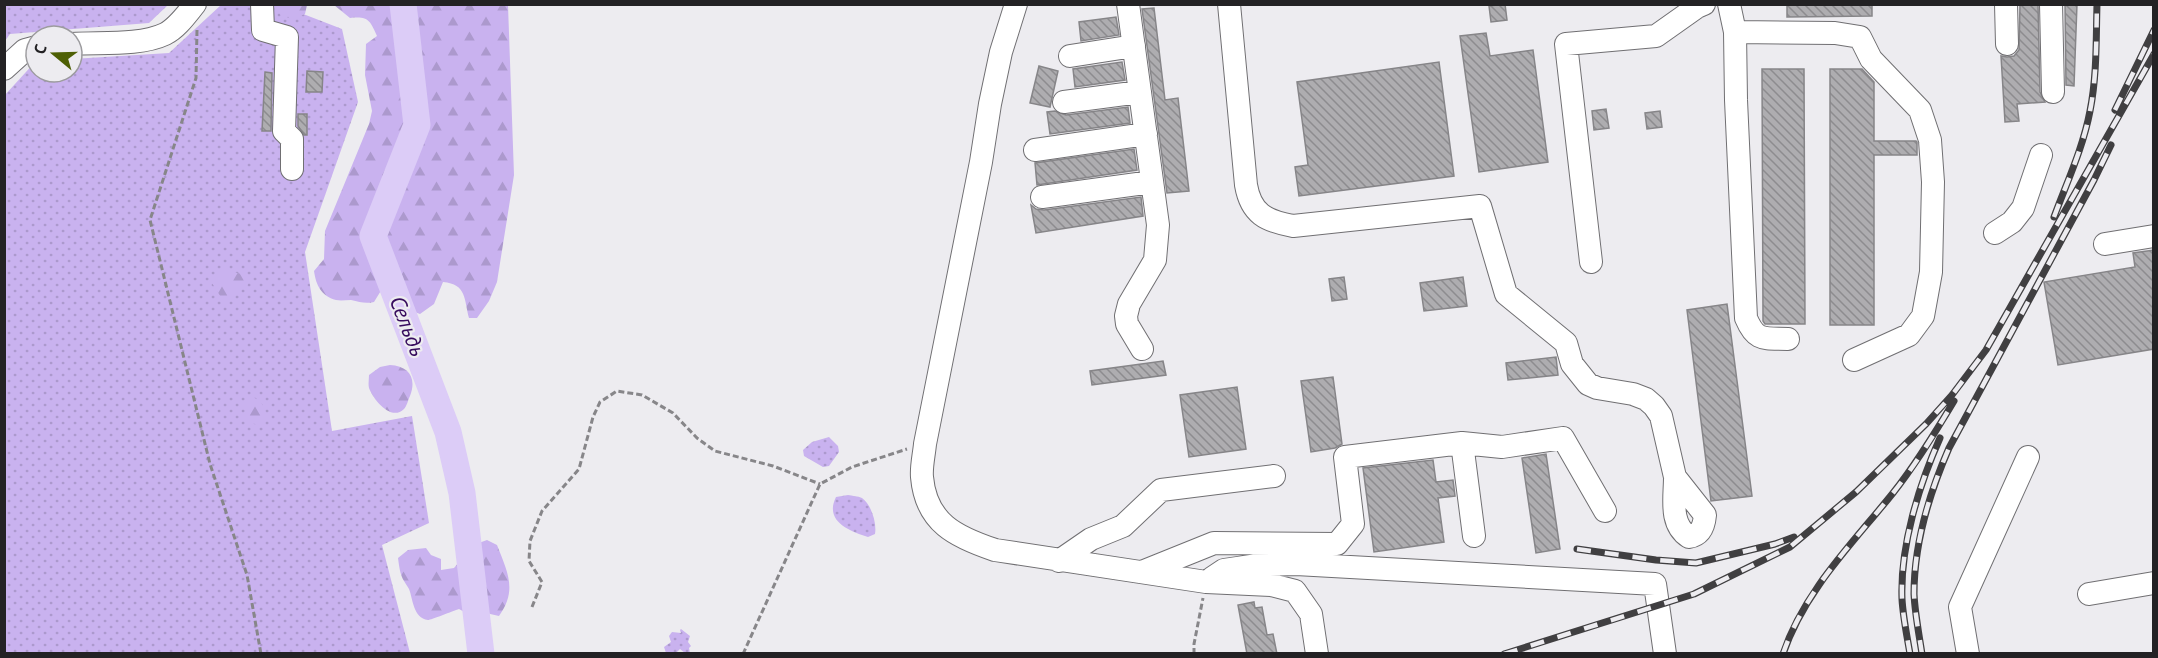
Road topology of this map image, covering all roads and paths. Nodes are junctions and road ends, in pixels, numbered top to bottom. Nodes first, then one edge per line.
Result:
1 (262, 4) edge
2 (1016, 4) edge
3 (1128, 4) edge
4 (1229, 4) edge
5 (1704, 4) edge
6 (1729, 4) edge
7 (2006, 4) edge
8 (2051, 4) edge
9 (196, 14) edge
10 (1735, 32) junction
11 (84, 43) edge
12 (2007, 44) dead end
13 (1134, 46) junction
14 (24, 52) edge
15 (1070, 56) dead end
16 (4, 69) edge
17 (1140, 92) junction
18 (2053, 92) dead end
19 (1064, 102) dead end
20 (1146, 134) junction
21 (1035, 150) dead end
22 (2041, 155) dead end
23 (292, 169) dead end
24 (1152, 182) junction
25 (1042, 197) dead end
26 (1995, 233) dead end
27 (2154, 236) edge
28 (2105, 244) dead end
29 (1591, 262) dead end
30 (1788, 339) dead end
31 (1142, 349) dead end
32 (1854, 360) dead end
33 (1462, 443) junction
34 (925, 444) junction
35 (2028, 457) dead end
36 (1274, 476) dead end
37 (1675, 477) dead end
38 (820, 484) junction
39 (1605, 510) dead end
40 (1474, 536) dead end
41 (1059, 561) junction
42 (1140, 572) junction
43 (1216, 582) junction
44 (2154, 583) edge
45 (2089, 594) dead end
46 (532, 607) dead end
47 (261, 654) edge
48 (743, 654) edge
49 (1194, 654) edge
50 (1317, 654) edge
51 (1665, 654) edge
52 (1968, 654) edge

1 - 23 street
2 - 34 street
3 - 13 street
4 - 37 street
5 - 29 street
6 - 10 street
7 - 12 street
8 - 18 street
9 - 11 street
9 - 47 path
10 - 30 street
10 - 32 street
13 - 15 street
13 - 17 street
14 - 16 street
17 - 19 street
17 - 20 street
20 - 21 street
20 - 24 street
22 - 26 street
24 - 25 street
24 - 31 street
27 - 28 street
33 - 39 street
33 - 40 street
33 - 42 street
34 - 38 path
34 - 41 street
35 - 52 street
36 - 41 street
38 - 46 path
38 - 48 path
41 - 42 street
42 - 43 street
43 - 49 path
43 - 50 street
43 - 51 street
44 - 45 street

